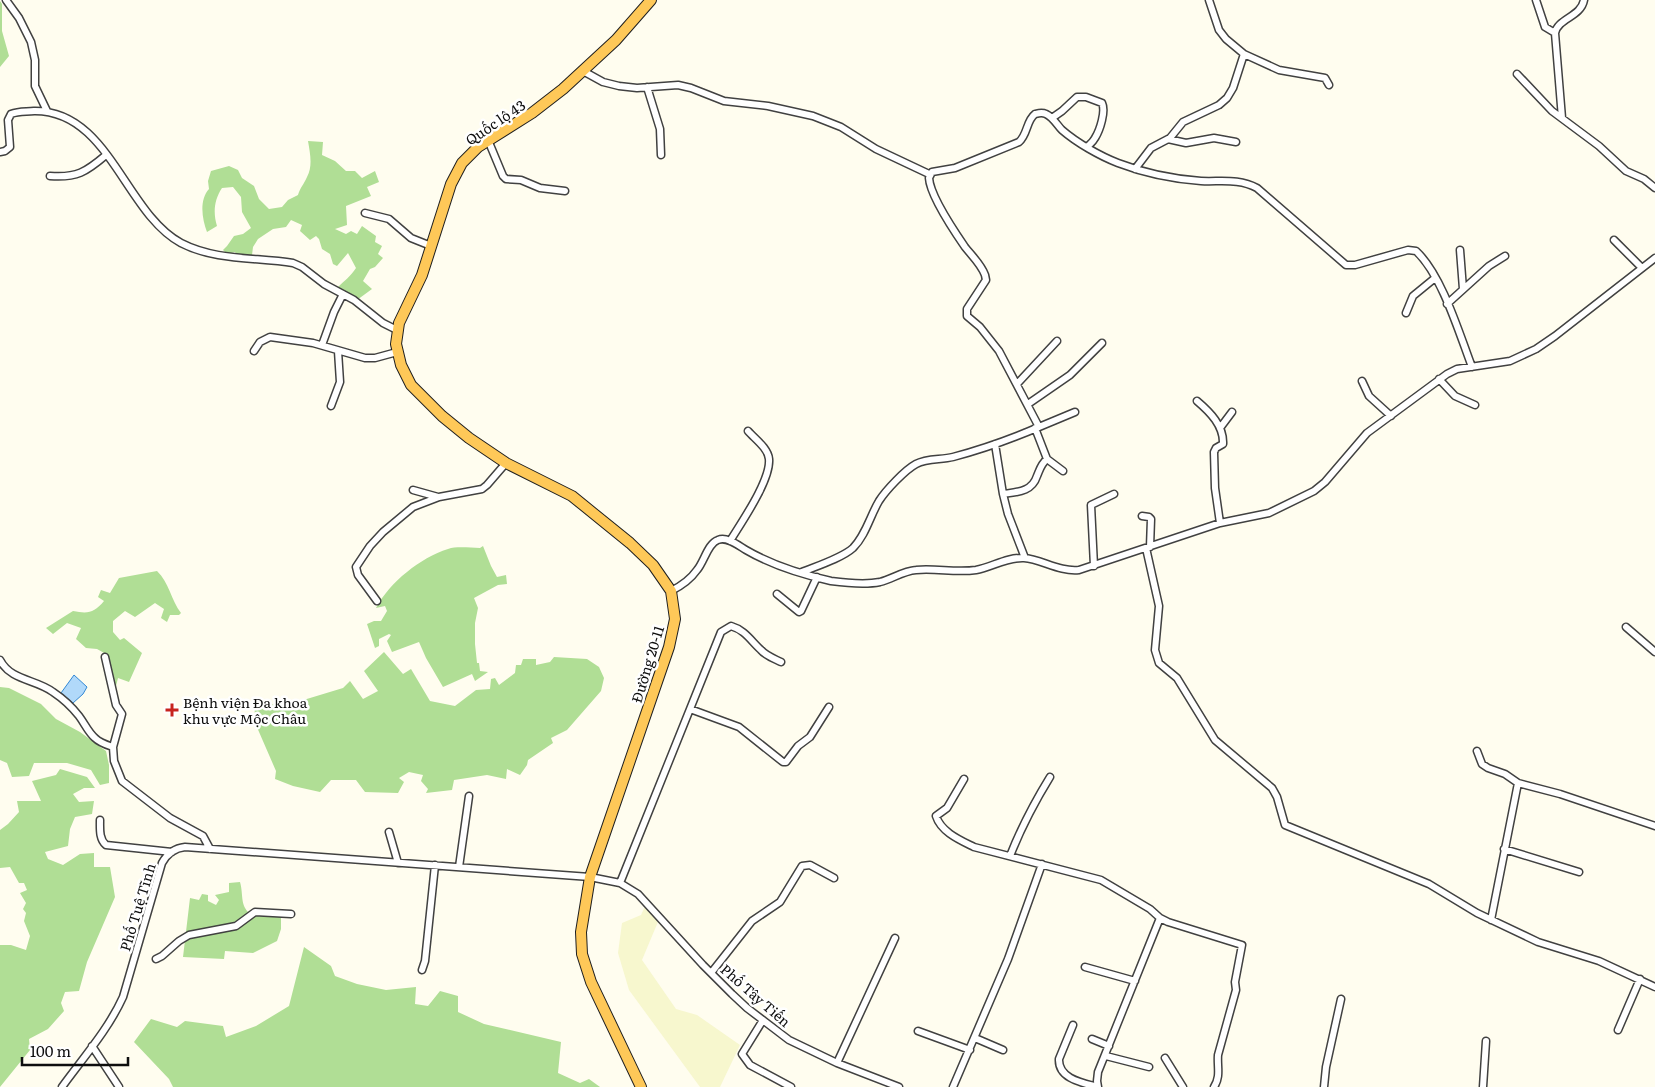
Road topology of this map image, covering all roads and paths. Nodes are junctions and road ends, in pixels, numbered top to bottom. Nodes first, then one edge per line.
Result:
1 (6, 0) edge
2 (651, 0) edge
3 (1209, 0) edge
4 (1536, 0) edge
5 (1584, 0) edge
6 (1555, 33) junction
7 (1244, 54) junction
8 (583, 71) junction
9 (1517, 74) dead end
10 (1329, 85) dead end
11 (647, 87) junction
12 (47, 111) junction
13 (1052, 118) junction
14 (1562, 118) junction
15 (1168, 139) junction
16 (488, 140) junction
17 (1236, 142) dead end
18 (1087, 147) junction
19 (0, 152) edge
20 (106, 155) junction
21 (661, 155) dead end
22 (1135, 169) junction
23 (929, 174) junction
24 (50, 176) dead end
25 (1655, 188) edge
26 (565, 191) dead end
27 (365, 213) dead end
28 (1614, 240) dead end
29 (431, 246) junction
30 (1460, 250) dead end
31 (1504, 256) dead end
32 (1655, 258) edge
33 (1642, 268) junction
34 (1435, 278) junction
35 (1463, 289) junction
36 (343, 294) junction
37 (1447, 304) junction
38 (1406, 313) dead end
39 (397, 330) junction
40 (1057, 341) dead end
41 (1102, 343) dead end
42 (322, 345) junction
43 (254, 350) dead end
44 (338, 351) junction
45 (397, 352) junction
46 (1472, 367) junction
47 (1439, 379) junction
48 (1362, 381) dead end
49 (1017, 384) junction
50 (1197, 401) dead end
51 (1028, 404) junction
52 (1476, 405) dead end
53 (331, 406) dead end
54 (1075, 412) dead end
55 (1232, 412) dead end
56 (1391, 416) junction
57 (1037, 428) junction
58 (1220, 428) junction
59 (748, 431) dead end
60 (995, 444) junction
61 (1048, 459) junction
62 (506, 463) junction
63 (1063, 472) dead end
64 (413, 490) dead end
65 (1003, 494) junction
66 (1114, 494) dead end
67 (439, 497) junction
68 (1142, 516) dead end
69 (1220, 523) junction
70 (730, 541) junction
71 (1148, 547) junction
72 (1025, 558) junction
73 (1094, 566) junction
74 (802, 572) junction
75 (817, 577) junction
76 (671, 591) junction
77 (777, 594) dead end
78 (377, 601) dead end
79 (1626, 628) dead end
80 (1655, 652) edge
81 (105, 657) dead end
82 (0, 660) edge
83 (781, 662) dead end
84 (830, 707) dead end
85 (690, 709) junction
86 (113, 747) junction
87 (1477, 751) dead end
88 (1050, 777) dead end
89 (964, 779) dead end
90 (1518, 783) junction
91 (468, 796) dead end
92 (100, 820) dead end
93 (1655, 826) edge
94 (389, 832) dead end
95 (210, 849) junction
96 (1504, 849) junction
97 (172, 852) junction
98 (1010, 856) junction
99 (398, 863) junction
100 (1042, 864) junction
101 (435, 866) junction
102 (459, 867) junction
103 (1579, 872) dead end
104 (590, 877) junction
105 (834, 878) dead end
106 (620, 883) junction
107 (291, 914) dead end
108 (1160, 918) junction
109 (1491, 920) junction
110 (895, 938) dead end
111 (156, 959) dead end
112 (1086, 967) dead end
113 (422, 970) dead end
114 (711, 973) junction
115 (1640, 979) junction
116 (1134, 981) junction
117 (1655, 986) edge
118 (1341, 999) dead end
119 (762, 1020) junction
120 (1074, 1025) dead end
121 (1618, 1030) dead end
122 (918, 1031) dead end
123 (975, 1038) junction
124 (1092, 1040) dead end
125 (1486, 1041) dead end
126 (92, 1046) junction
127 (1109, 1046) junction
128 (970, 1050) junction
129 (1003, 1050) dead end
130 (1106, 1056) junction
131 (1165, 1058) dead end
132 (837, 1063) junction
133 (1149, 1067) dead end
134 (62, 1087) edge
135 (119, 1087) edge
136 (641, 1087) edge
137 (790, 1087) edge
138 (899, 1087) edge
139 (953, 1087) edge
140 (1098, 1087) edge
141 (1183, 1087) edge
142 (1214, 1087) edge
143 (1324, 1087) edge
144 (1483, 1087) edge

1 - 12 street
2 - 8 highway, Quốc lộ 43
3 - 7 street
4 - 6 street
5 - 6 street
6 - 14 street
7 - 10 street
7 - 15 street
8 - 11 street
8 - 16 highway, Quốc lộ 43
9 - 14 street
11 - 21 street
11 - 23 street
12 - 19 street
12 - 20 street
13 - 18 street
13 - 18 street
13 - 23 street
14 - 25 street
15 - 17 street
15 - 22 street
16 - 26 street
16 - 29 highway, Quốc lộ 43
18 - 22 street
20 - 24 street
20 - 36 street
22 - 34 street
23 - 49 street
27 - 29 street
28 - 33 street
29 - 39 highway, Quốc lộ 43
30 - 35 street
31 - 35 street
32 - 33 street
33 - 46 street
34 - 37 street
34 - 38 street
35 - 37 street
36 - 39 street
36 - 42 street
37 - 46 street
39 - 45 highway, Đường 20-11
40 - 49 street
41 - 51 street
42 - 43 street
42 - 44 street
44 - 45 street
44 - 53 street
45 - 62 highway, Đường 20-11
46 - 47 street
47 - 52 street
47 - 56 street
48 - 56 street
49 - 51 street
50 - 58 street
51 - 57 street
54 - 57 street
55 - 58 street
56 - 69 street
57 - 60 street
57 - 61 street
58 - 69 street
59 - 70 street
60 - 65 street
60 - 74 street
61 - 63 street
61 - 65 street
62 - 67 street
62 - 76 highway, Đường 20-11
64 - 67 street
65 - 72 street
66 - 73 street
67 - 78 street
68 - 71 street
69 - 71 street
70 - 74 street
70 - 76 street
71 - 73 street
71 - 109 street
72 - 73 street
72 - 75 street
74 - 75 street
75 - 77 street
76 - 104 highway, Đường 20-11
79 - 80 street
81 - 86 street
82 - 86 street
83 - 85 street
84 - 85 street
85 - 106 street
86 - 95 street
87 - 90 street
88 - 98 street
89 - 98 street
90 - 93 street
90 - 96 street
91 - 102 street
92 - 97 street
94 - 99 street
95 - 97 street, Phố Tuệ Tĩnh
95 - 99 street, Phố Tuệ Tĩnh
96 - 103 street
96 - 109 street
97 - 126 street, Phố Tuệ Tĩnh
98 - 100 street
99 - 101 street
100 - 108 street
100 - 123 street
101 - 102 street
101 - 113 street
102 - 104 street
104 - 106 street
104 - 136 highway, Đường 20-11
105 - 114 street
106 - 114 street, Phố Tây Tiến
107 - 111 street
108 - 116 street
108 - 142 street
109 - 115 street
110 - 132 street
112 - 116 street
114 - 119 street, Phố Tây Tiến
115 - 117 street
115 - 121 street
116 - 127 street
118 - 143 street
119 - 132 street, Phố Tây Tiến
119 - 137 street
120 - 140 street
122 - 128 street
123 - 128 street
123 - 129 street
124 - 127 street
125 - 144 street
126 - 134 street, Phố Tuệ Tĩnh
126 - 135 street
127 - 130 street
128 - 139 street
130 - 133 street
130 - 140 street
131 - 141 street
132 - 138 street, Phố Tây Tiến

